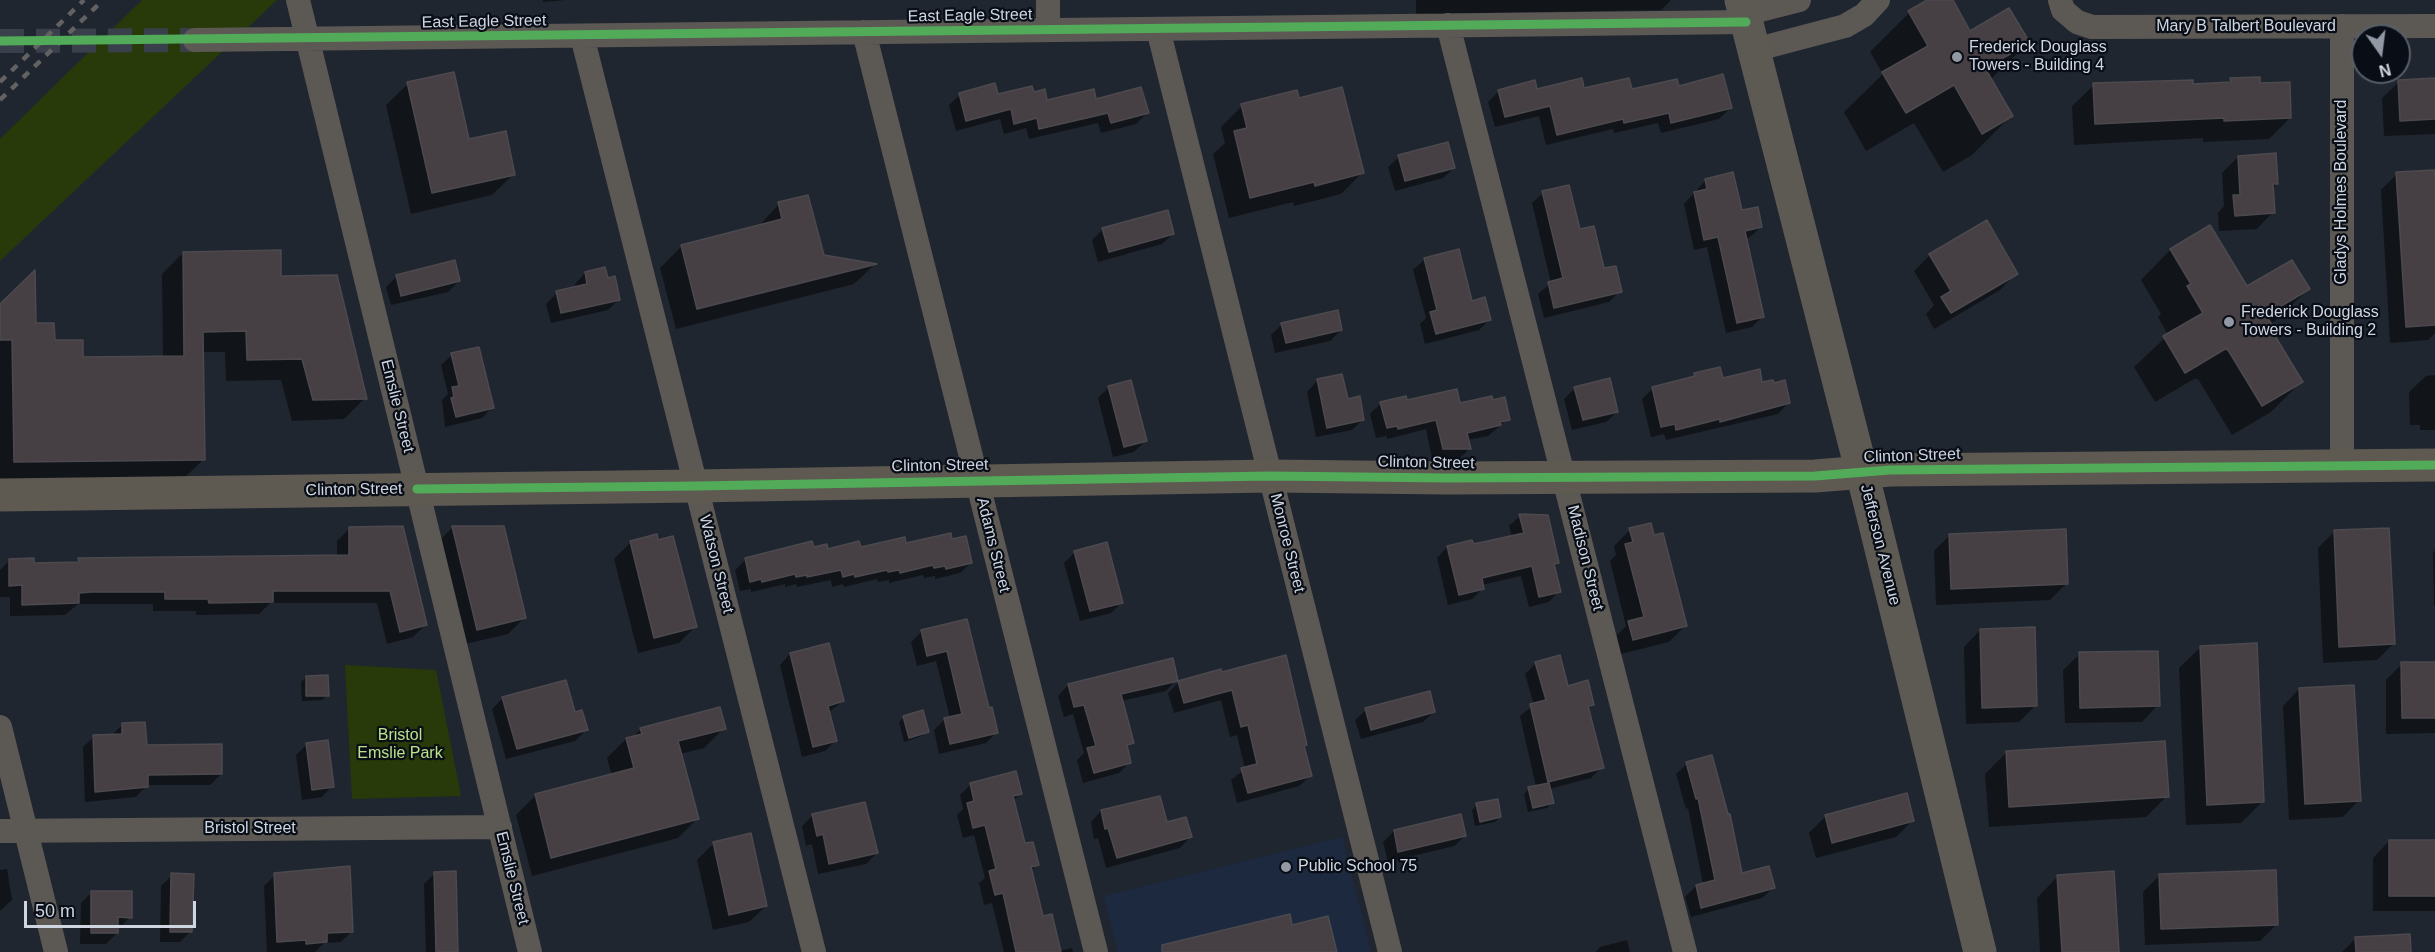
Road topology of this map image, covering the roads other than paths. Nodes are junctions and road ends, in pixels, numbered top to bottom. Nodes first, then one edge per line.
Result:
1 (298, 0) edge
2 (1048, 0) edge
3 (1799, 0) edge
4 (1878, 0) edge
5 (2062, 5) edge
6 (1746, 21) edge
7 (1448, 25) junction
8 (2342, 26) junction
9 (2435, 26) edge
10 (1158, 29) junction
11 (1048, 30) junction
12 (864, 32) junction
13 (582, 36) junction
14 (308, 39) junction
15 (195, 40) tunnel mouth
16 (2435, 465) edge
17 (2342, 466) junction
18 (1861, 472) junction
19 (1270, 476) junction
20 (1564, 478) junction
21 (977, 480) junction
22 (696, 486) junction
23 (417, 489) junction
24 (0, 495) edge
25 (0, 727) edge
26 (500, 827) junction
27 (26, 830) junction
28 (0, 831) edge
29 (56, 952) edge
30 (530, 952) edge
31 (814, 952) edge
32 (1096, 952) edge
33 (1390, 952) edge
34 (1684, 952) edge
35 (1980, 952) edge

1 - 14 street, Emslie Street
2 - 11 street
3 - 6 street, East Eagle Street
4 - 6 street, East Eagle Street
5 - 8 street, Mary B Talbert Boulevard
6 - 7 street, East Eagle Street
6 - 18 street, Jefferson Avenue
7 - 10 street, East Eagle Street
7 - 20 street, Madison Street
8 - 9 street, Mary B Talbert Boulevard
8 - 17 street, Gladys Holmes Boulevard
10 - 11 street, East Eagle Street
10 - 19 street, Monroe Street
11 - 12 street, East Eagle Street
12 - 13 street, East Eagle Street
12 - 21 street, Adams Street
13 - 14 street, East Eagle Street
13 - 22 street, Watson Street
14 - 15 street, East Eagle Street
14 - 23 street, Emslie Street
16 - 17 main road, Clinton Street
17 - 18 main road, Clinton Street
18 - 20 main road, Clinton Street
18 - 35 street, Jefferson Avenue
19 - 20 main road, Clinton Street
19 - 21 main road, Clinton Street
19 - 33 street, Monroe Street
20 - 34 street, Madison Street
21 - 22 main road, Clinton Street
21 - 32 street, Adams Street
22 - 23 main road, Clinton Street
22 - 31 street, Watson Street
23 - 24 main road, Clinton Street
23 - 26 street, Emslie Street
25 - 27 street
26 - 27 street, Bristol Street
26 - 30 street, Emslie Street
27 - 28 street, Bristol Street
27 - 29 street

